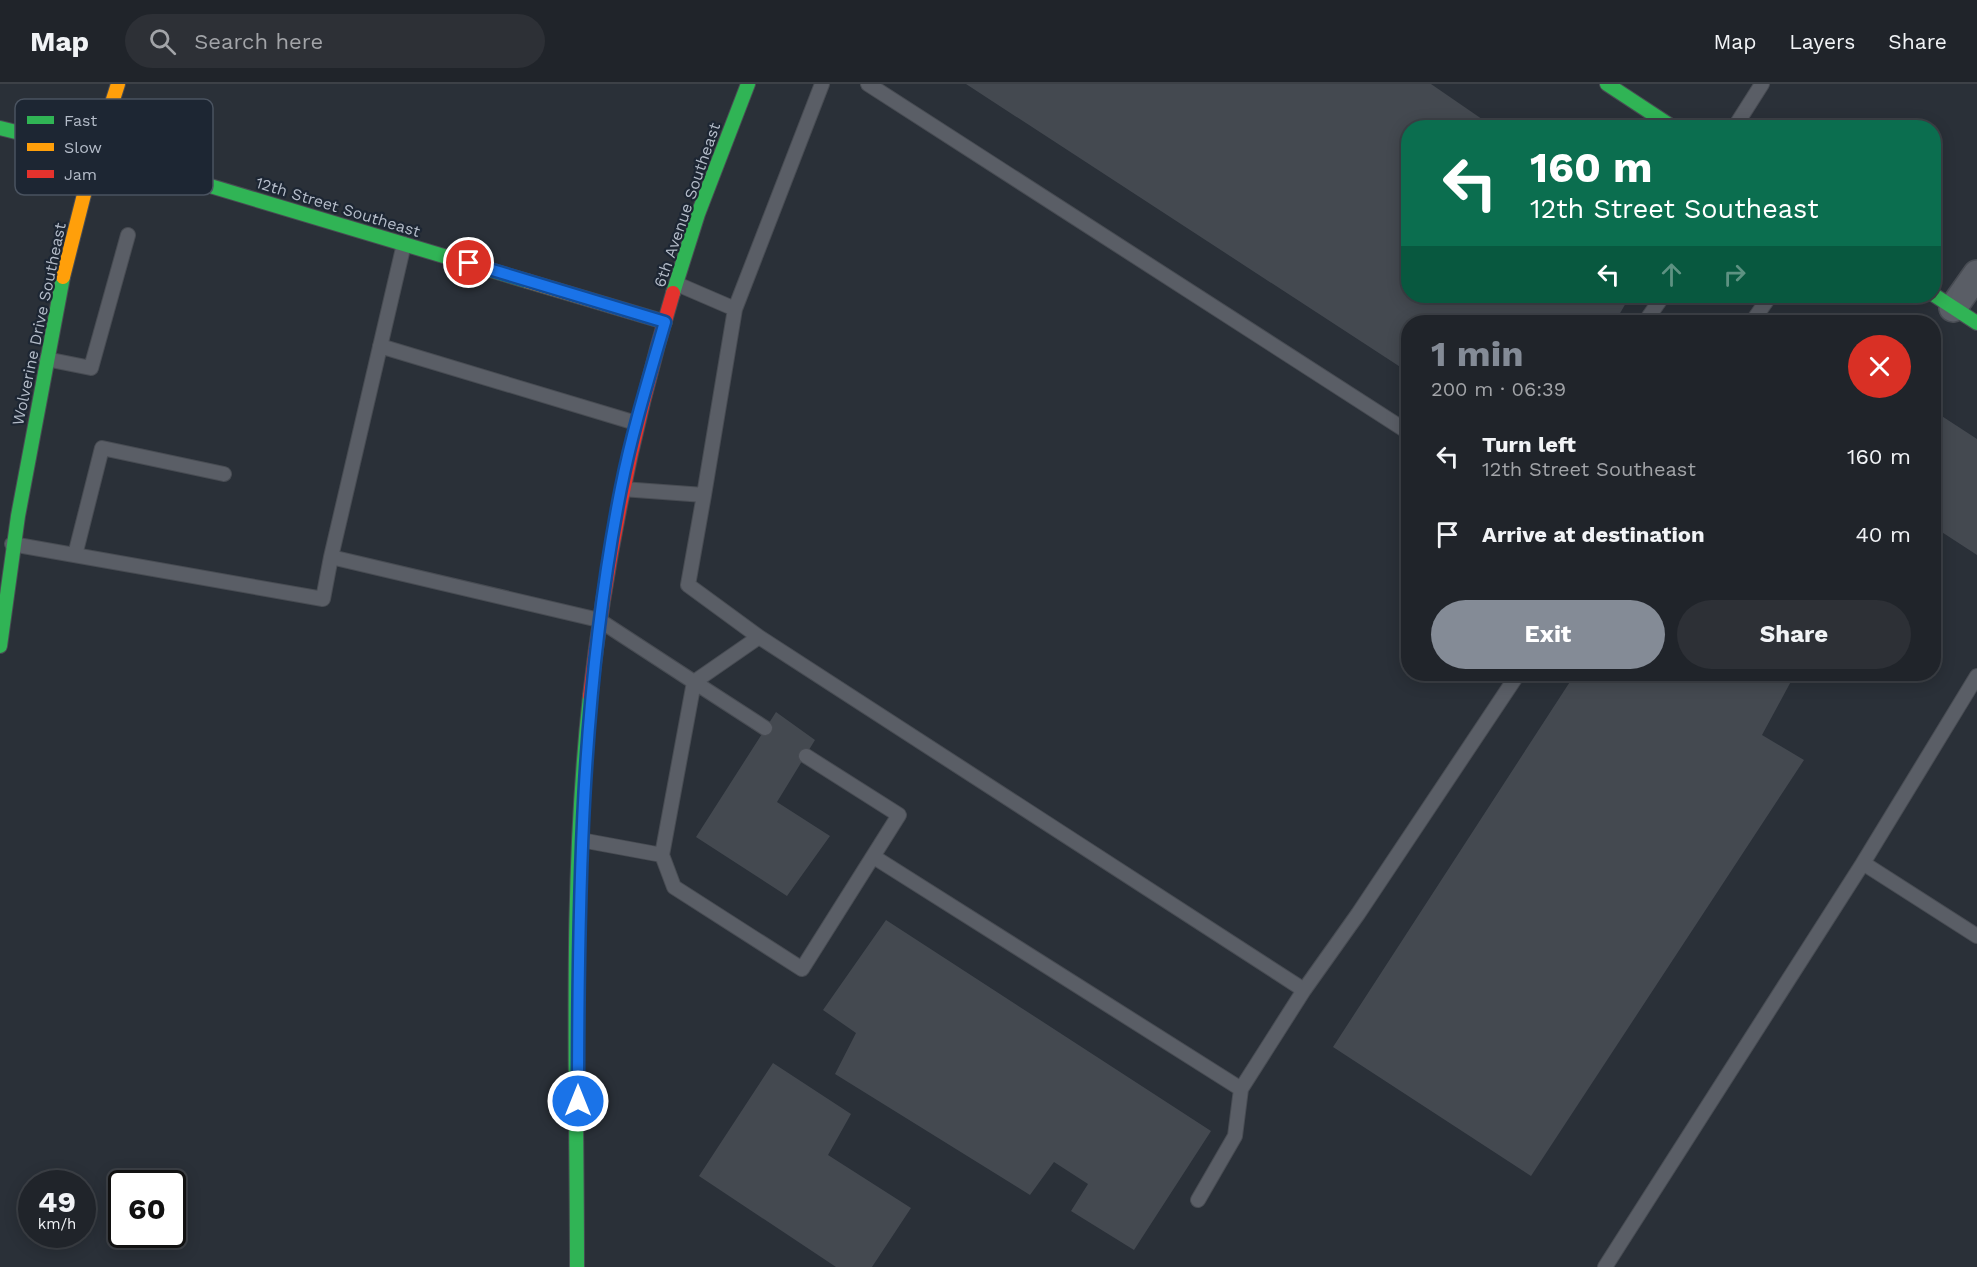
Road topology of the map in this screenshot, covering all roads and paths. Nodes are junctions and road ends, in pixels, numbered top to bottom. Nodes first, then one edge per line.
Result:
1 (118, 84) edge
2 (748, 84) edge
3 (822, 84) edge
4 (868, 84) edge
5 (1607, 84) edge
6 (1762, 84) edge
7 (113, 99) edge
8 (1662, 120) edge
9 (1739, 120) edge
10 (0, 128) edge
11 (15, 132) edge
12 (213, 187) edge
13 (85, 195) edge
14 (128, 235) dead end
15 (404, 244) junction
16 (1977, 274) edge
17 (677, 285) junction
18 (1943, 302) edge
19 (735, 309) junction
20 (665, 322) junction
21 (1977, 323) edge
22 (380, 346) junction
23 (46, 359) junction
24 (636, 423) junction
25 (1401, 427) edge
26 (224, 474) dead end
27 (621, 489) junction
28 (704, 495) junction
29 (12, 544) junction
30 (75, 555) junction
31 (331, 557) junction
32 (599, 620) junction
33 (759, 637) junction
34 (0, 646) edge
35 (1977, 676) edge
36 (1513, 681) edge
37 (694, 682) junction
38 (765, 729) dead end
39 (806, 756) dead end
40 (581, 840) junction
41 (662, 855) junction
42 (874, 857) junction
43 (1863, 863) junction
44 (1977, 936) edge
45 (1304, 990) junction
46 (1241, 1089) junction
47 (1198, 1200) dead end
48 (577, 1267) edge
49 (1605, 1267) edge

1 - 7 street, Wolverine Drive Southeast
2 - 17 street, 6th Avenue Southeast
3 - 19 lane
4 - 25 lane
5 - 8 street
6 - 9 lane
10 - 11 street, 12th Street Southeast
12 - 15 street, 12th Street Southeast
13 - 23 street, Wolverine Drive Southeast
14 - 23 lane
15 - 20 street, 12th Street Southeast
15 - 22 lane
16 - 18 street
17 - 19 lane
17 - 20 street, 6th Avenue Southeast
18 - 21 street
19 - 28 lane
20 - 24 street, 6th Avenue Southeast
22 - 24 lane
22 - 31 lane
23 - 29 street, Wolverine Drive Southeast
24 - 27 street, 6th Avenue Southeast
26 - 30 lane
27 - 28 lane
27 - 32 street, 6th Avenue Southeast
28 - 33 lane
29 - 30 lane
29 - 34 street, Wolverine Drive Southeast
30 - 31 lane
31 - 32 lane
32 - 37 lane
32 - 40 street, 6th Avenue Southeast
33 - 37 lane
33 - 45 lane
35 - 43 lane
36 - 45 lane
37 - 38 lane
37 - 41 lane
39 - 42 lane
40 - 41 lane
40 - 48 street, 6th Avenue Southeast
41 - 42 lane
42 - 46 lane
43 - 44 lane
43 - 49 lane
45 - 46 lane
46 - 47 lane

